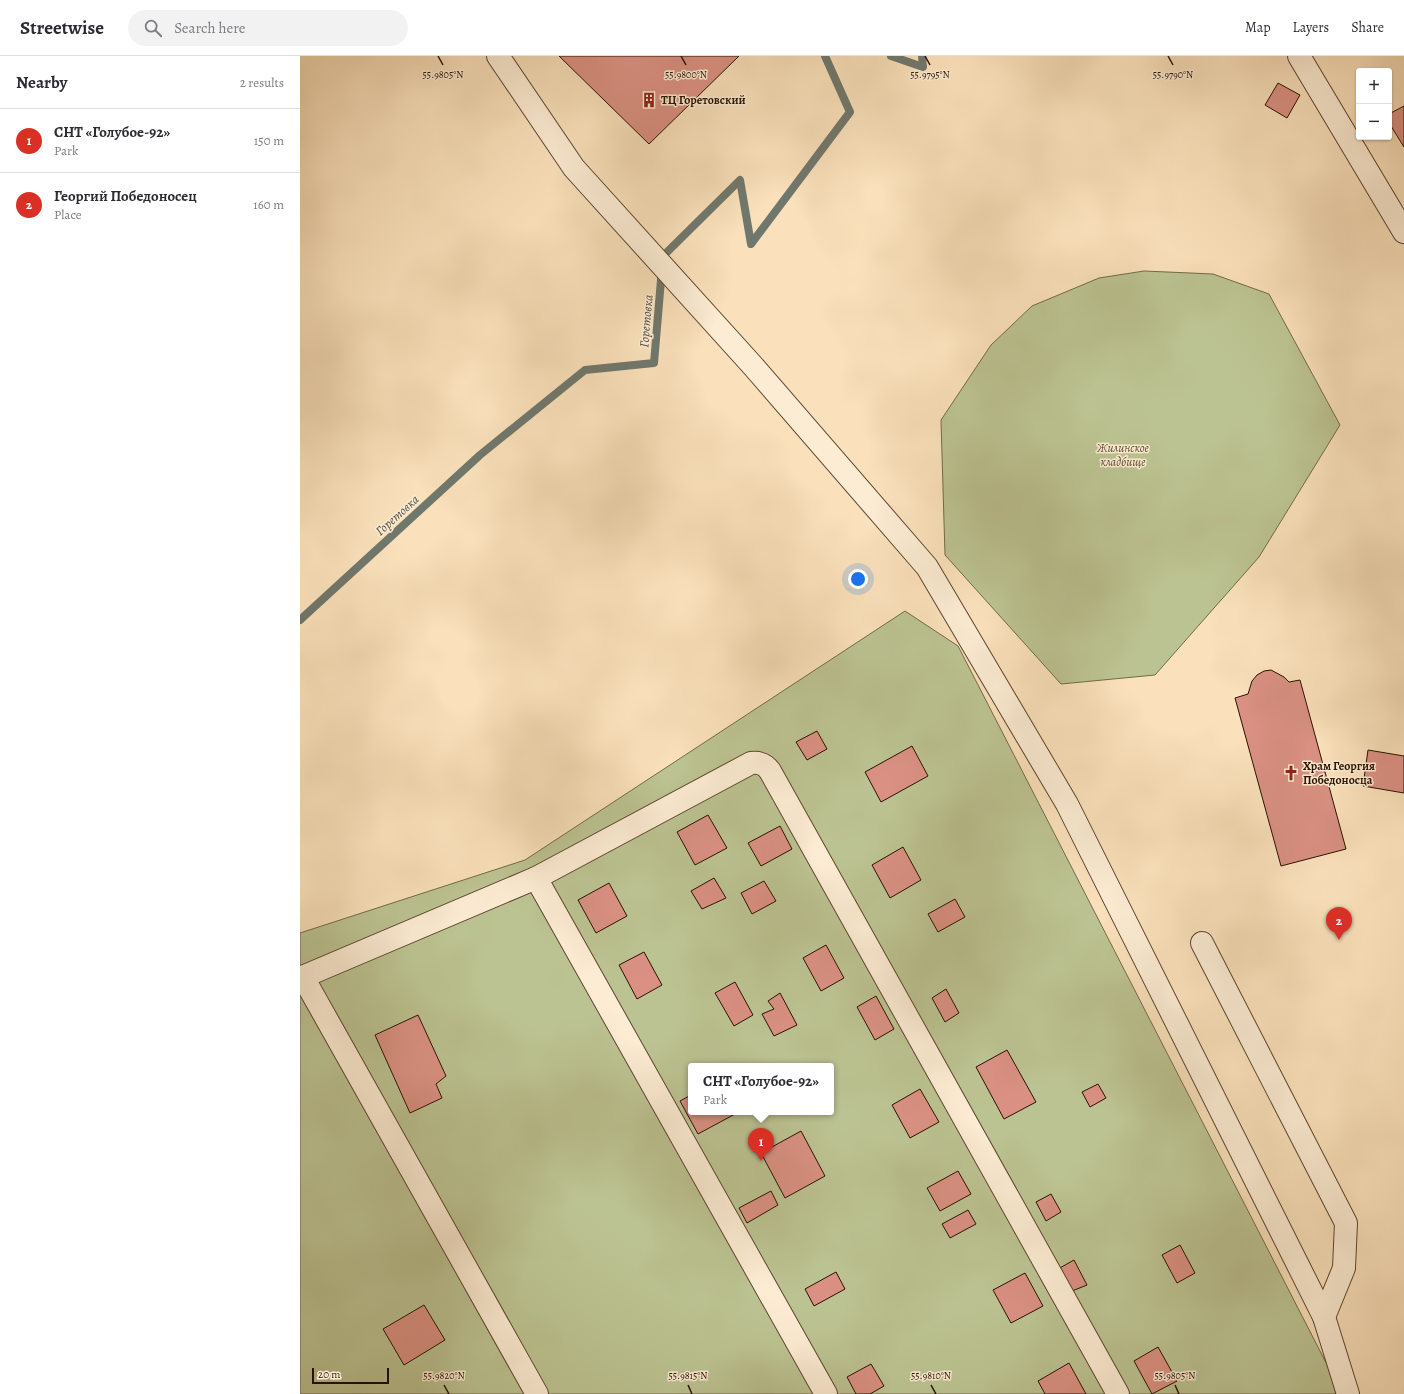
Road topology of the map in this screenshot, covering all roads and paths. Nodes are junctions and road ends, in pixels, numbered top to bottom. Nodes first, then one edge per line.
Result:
1 (498, 56) edge
2 (1299, 56) edge
3 (1404, 232) edge
4 (536, 878) junction
5 (1202, 943) dead end
6 (301, 978) edge
7 (1324, 1317) junction
8 (537, 1394) edge
9 (826, 1394) edge
10 (1118, 1394) edge
11 (1348, 1394) edge

1 - 7 lane
2 - 3 lane
4 - 6 lane
4 - 9 lane
4 - 10 lane
5 - 7 lane
6 - 8 lane
7 - 11 lane

